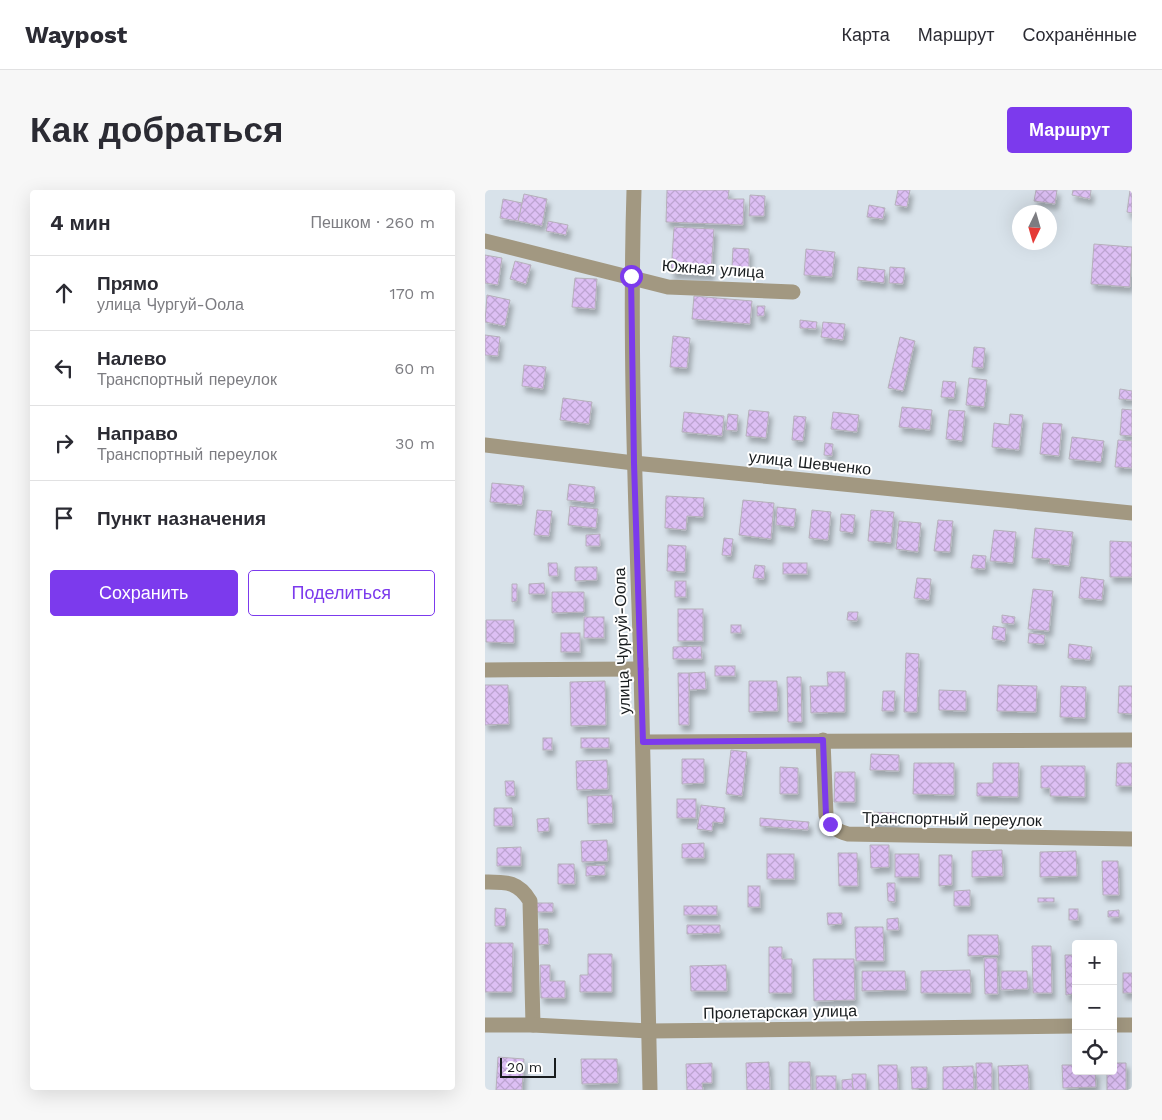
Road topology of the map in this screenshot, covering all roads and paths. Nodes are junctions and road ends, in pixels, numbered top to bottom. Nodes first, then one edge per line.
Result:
1 (634, 190) edge
2 (485, 241) edge
3 (631, 276) junction
4 (793, 292) dead end
5 (485, 446) edge
6 (634, 463) junction
7 (1132, 513) edge
8 (641, 669) junction
9 (485, 670) edge
10 (823, 740) junction
11 (1132, 740) edge
12 (643, 742) junction
13 (1132, 839) edge
14 (485, 882) edge
15 (485, 1025) edge
16 (533, 1025) junction
17 (1117, 1025) edge
18 (1132, 1025) edge
19 (1072, 1026) edge
20 (649, 1031) junction
21 (650, 1090) edge

1 - 3 street, улица Чургуй-Оола
2 - 3 street, Южная улица
3 - 4 street, Южная улица
3 - 6 street, улица Чургуй-Оола
5 - 6 street, улица Шевченко
6 - 7 street, улица Шевченко
6 - 8 street, улица Чургуй-Оола
8 - 9 street
8 - 12 street, улица Чургуй-Оола
10 - 11 street
10 - 12 street
10 - 13 street, Транспортный переулок
12 - 20 street, улица Чургуй-Оола
14 - 16 street
15 - 16 street, Пролетарская улица
16 - 20 street, Пролетарская улица
17 - 18 street
19 - 20 street, Пролетарская улица
20 - 21 street, улица Чургуй-Оола

